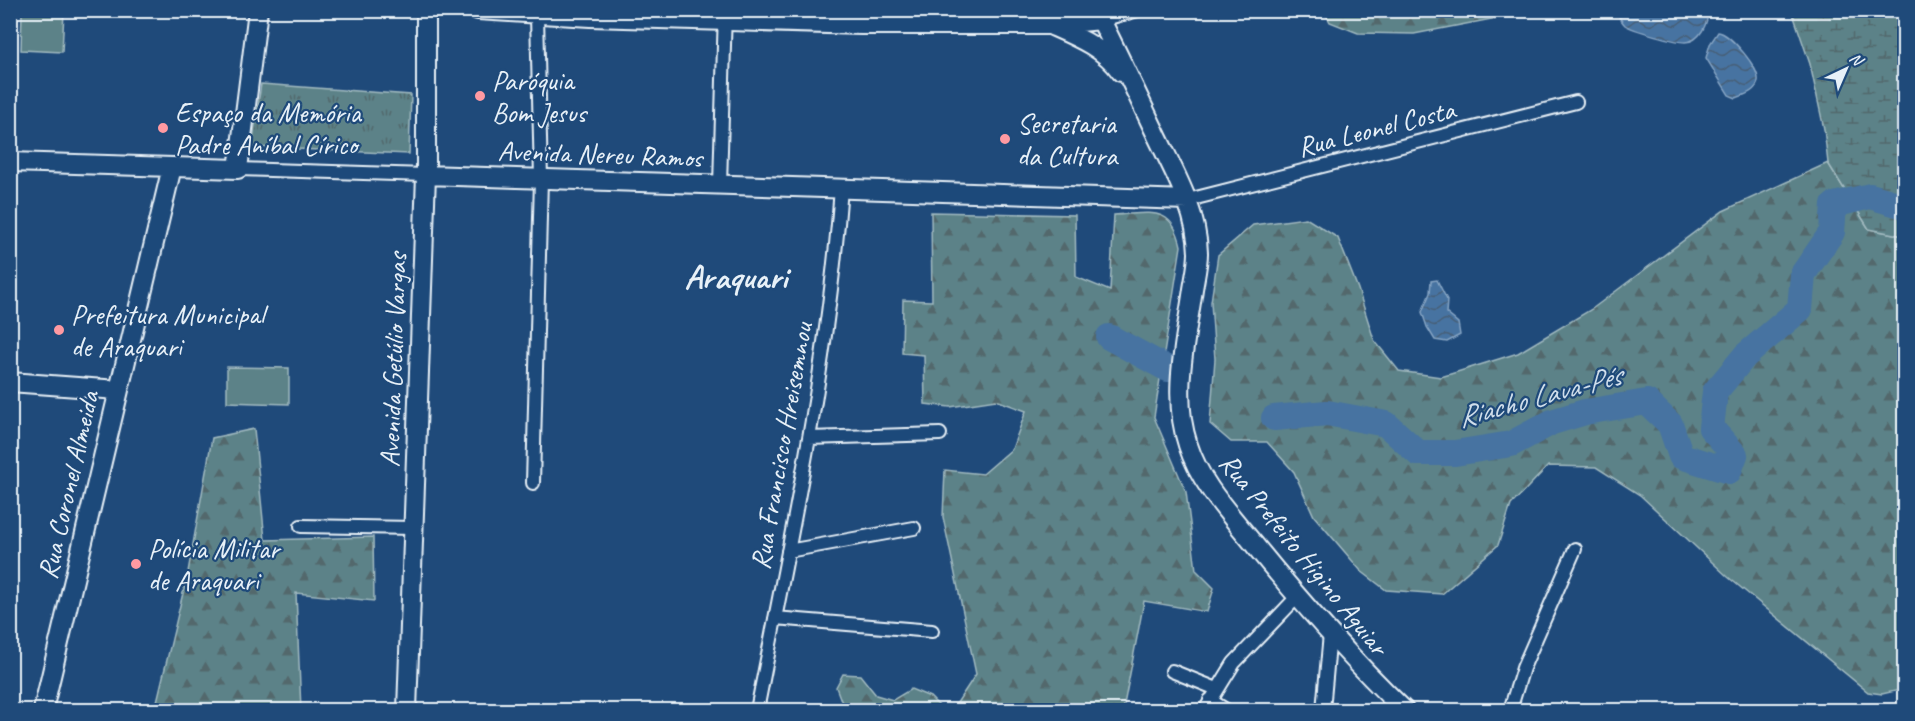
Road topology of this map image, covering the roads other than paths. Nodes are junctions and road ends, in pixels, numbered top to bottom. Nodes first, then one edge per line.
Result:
1 (258, 10) edge
2 (426, 10) edge
3 (478, 10) edge
4 (1138, 10) edge
5 (537, 15) junction
6 (1099, 15) edge
7 (725, 16) edge
8 (861, 18) edge
9 (1050, 25) junction
10 (1137, 95) junction
11 (1576, 102) dead end
12 (10, 162) edge
13 (172, 167) junction
14 (238, 169) junction
15 (426, 175) junction
16 (541, 179) junction
17 (720, 184) junction
18 (841, 188) junction
19 (1188, 200) junction
20 (10, 382) edge
21 (118, 390) junction
22 (940, 434) dead end
23 (809, 438) junction
24 (533, 483) dead end
25 (301, 526) dead end
26 (414, 528) junction
27 (914, 528) dead end
28 (1575, 549) dead end
29 (788, 551) junction
30 (1297, 597) junction
31 (775, 618) junction
32 (932, 631) dead end
33 (1330, 634) junction
34 (1172, 671) dead end
35 (1217, 689) junction
36 (1207, 705) edge
37 (43, 711) edge
38 (407, 711) edge
39 (757, 711) edge
40 (1226, 711) edge
41 (1323, 711) edge
42 (1404, 711) edge
43 (1510, 711) edge

1 - 14 main road
2 - 15 main road, Avenida Getúlio Vargas
3 - 5 main road
4 - 6 street
5 - 7 main road
5 - 16 street
6 - 9 main road
6 - 10 main road, Rua Prefeito Higino Aguiar
7 - 8 main road
7 - 17 street
8 - 9 main road
9 - 10 main road
10 - 19 main road, Rua Prefeito Higino Aguiar
11 - 19 street, Rua Leonel Costa
12 - 13 main road, Avenida Nereu Ramos
13 - 14 main road, Avenida Nereu Ramos
13 - 21 main road, Rua Coronel Almeida
14 - 15 street, Avenida Nereu Ramos
15 - 16 main road, Avenida Nereu Ramos
15 - 26 main road, Avenida Getúlio Vargas
16 - 17 main road, Avenida Nereu Ramos
16 - 24 street
17 - 18 main road, Avenida Nereu Ramos
18 - 19 main road, Avenida Nereu Ramos
18 - 23 street, Rua Francisco Hreisemnou
19 - 30 main road, Rua Prefeito Higino Aguiar
20 - 21 main road
21 - 37 main road, Rua Coronel Almeida
22 - 23 street
23 - 29 street, Rua Francisco Hreisemnou
25 - 26 street
26 - 38 main road, Avenida Getúlio Vargas
27 - 29 street
28 - 43 street
29 - 31 street, Rua Francisco Hreisemnou
30 - 33 main road, Rua Prefeito Higino Aguiar
30 - 35 street
31 - 32 street
31 - 39 street, Rua Francisco Hreisemnou
33 - 41 street
33 - 42 main road, Rua Prefeito Higino Aguiar
34 - 35 street
35 - 36 street
36 - 40 street

